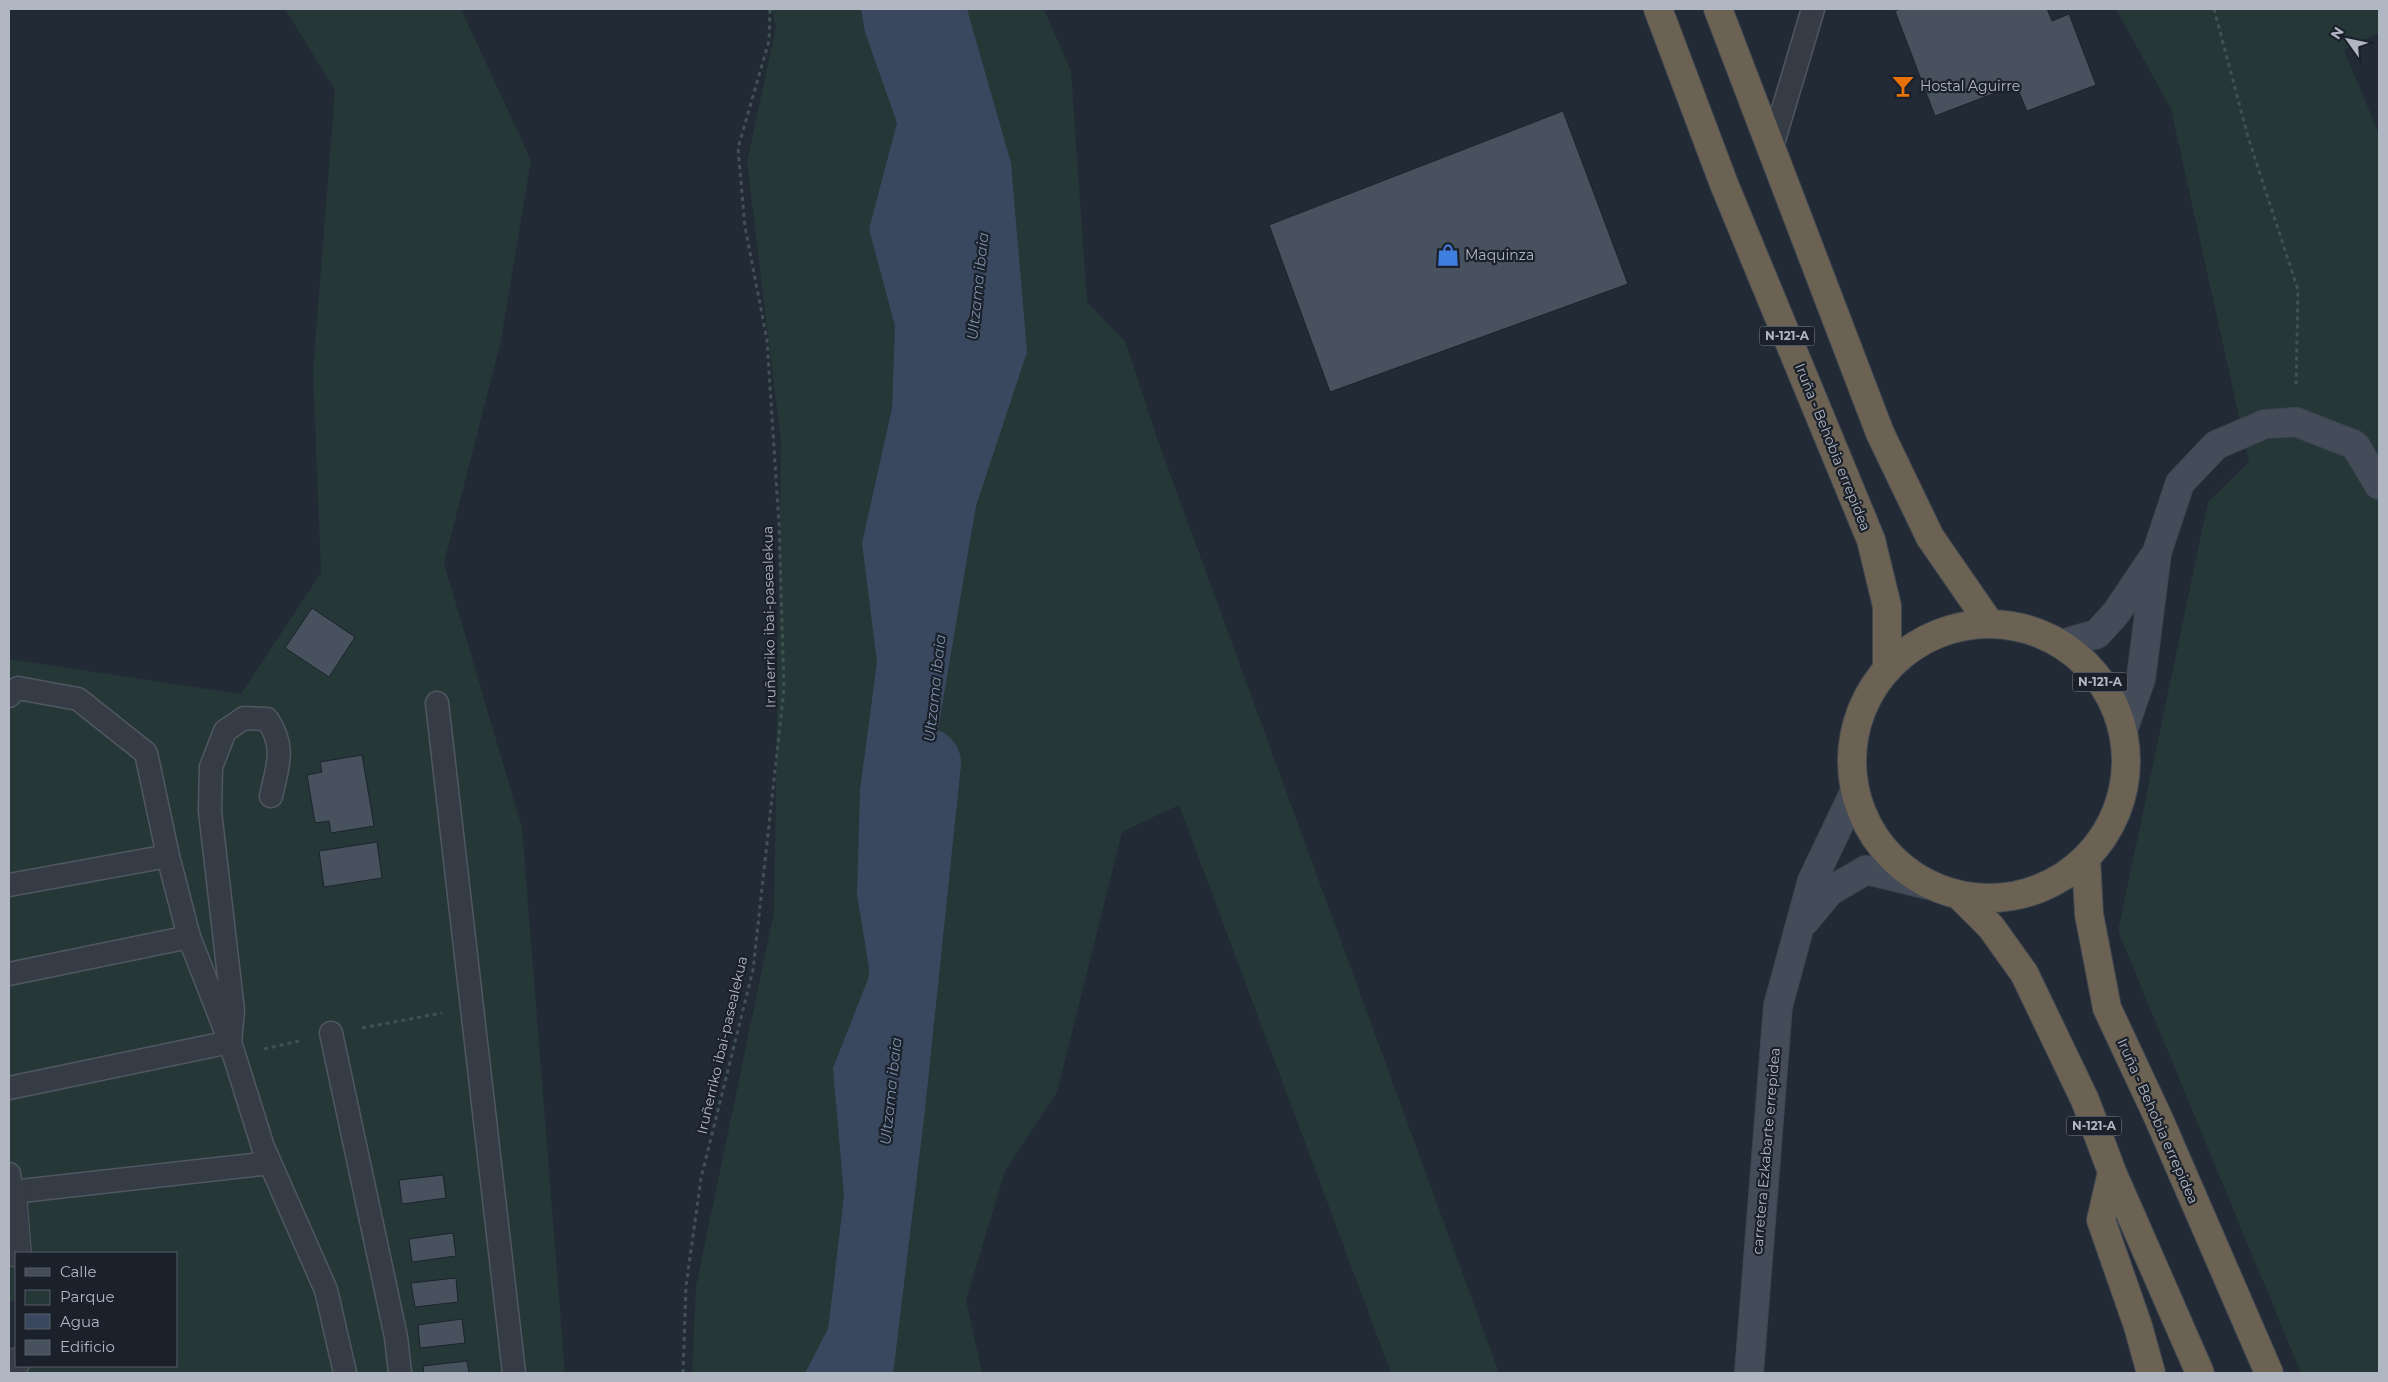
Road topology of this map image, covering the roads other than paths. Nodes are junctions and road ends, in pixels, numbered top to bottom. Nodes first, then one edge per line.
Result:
1 (1658, 9) edge
2 (1718, 9) edge
3 (1813, 9) edge
4 (1771, 150) junction
5 (2379, 484) edge
6 (2157, 552) junction
7 (1990, 624) junction
8 (2062, 644) junction
9 (1887, 670) junction
10 (9, 696) edge
11 (437, 704) dead end
12 (2123, 730) junction
13 (1855, 790) junction
14 (271, 796) dead end
15 (168, 856) junction
16 (2086, 858) junction
17 (9, 885) edge
18 (1928, 885) junction
19 (1959, 895) junction
20 (1797, 930) junction
21 (189, 937) junction
22 (9, 974) edge
23 (331, 1033) road end
24 (233, 1049) junction
25 (9, 1088) edge
26 (270, 1163) junction
27 (2112, 1172) junction
28 (10, 1183) edge
29 (17, 1252) edge
30 (345, 1373) edge
31 (400, 1373) edge
32 (514, 1373) edge
33 (1749, 1373) edge
34 (2151, 1373) edge
35 (2200, 1373) edge
36 (2269, 1373) edge

1 - 9 highway, Iruña - Behobia errepidea / N-121-A
2 - 4 highway
3 - 4 lane
4 - 7 highway
5 - 6 street
6 - 8 street
6 - 12 street
7 - 8 highway, N-121-A
7 - 9 highway, N-121-A
8 - 12 highway, N-121-A
9 - 13 highway, N-121-A
10 - 15 lane
11 - 32 lane
12 - 16 highway, N-121-A
13 - 18 highway, N-121-A
13 - 20 street, carretera Ezkabarte errepidea
14 - 24 lane
15 - 17 lane
15 - 21 lane
16 - 19 highway, N-121-A
16 - 36 highway, Iruña - Behobia errepidea
18 - 19 highway, N-121-A
18 - 20 street, carretera Ezkabarte errepidea
19 - 27 highway, N-121-A
20 - 33 street, carretera Ezkabarte errepidea
21 - 22 lane
21 - 24 lane
23 - 31 lane
24 - 25 lane
24 - 26 lane
26 - 28 lane
26 - 30 lane
27 - 34 highway
27 - 35 highway, N-121-A
28 - 29 street

